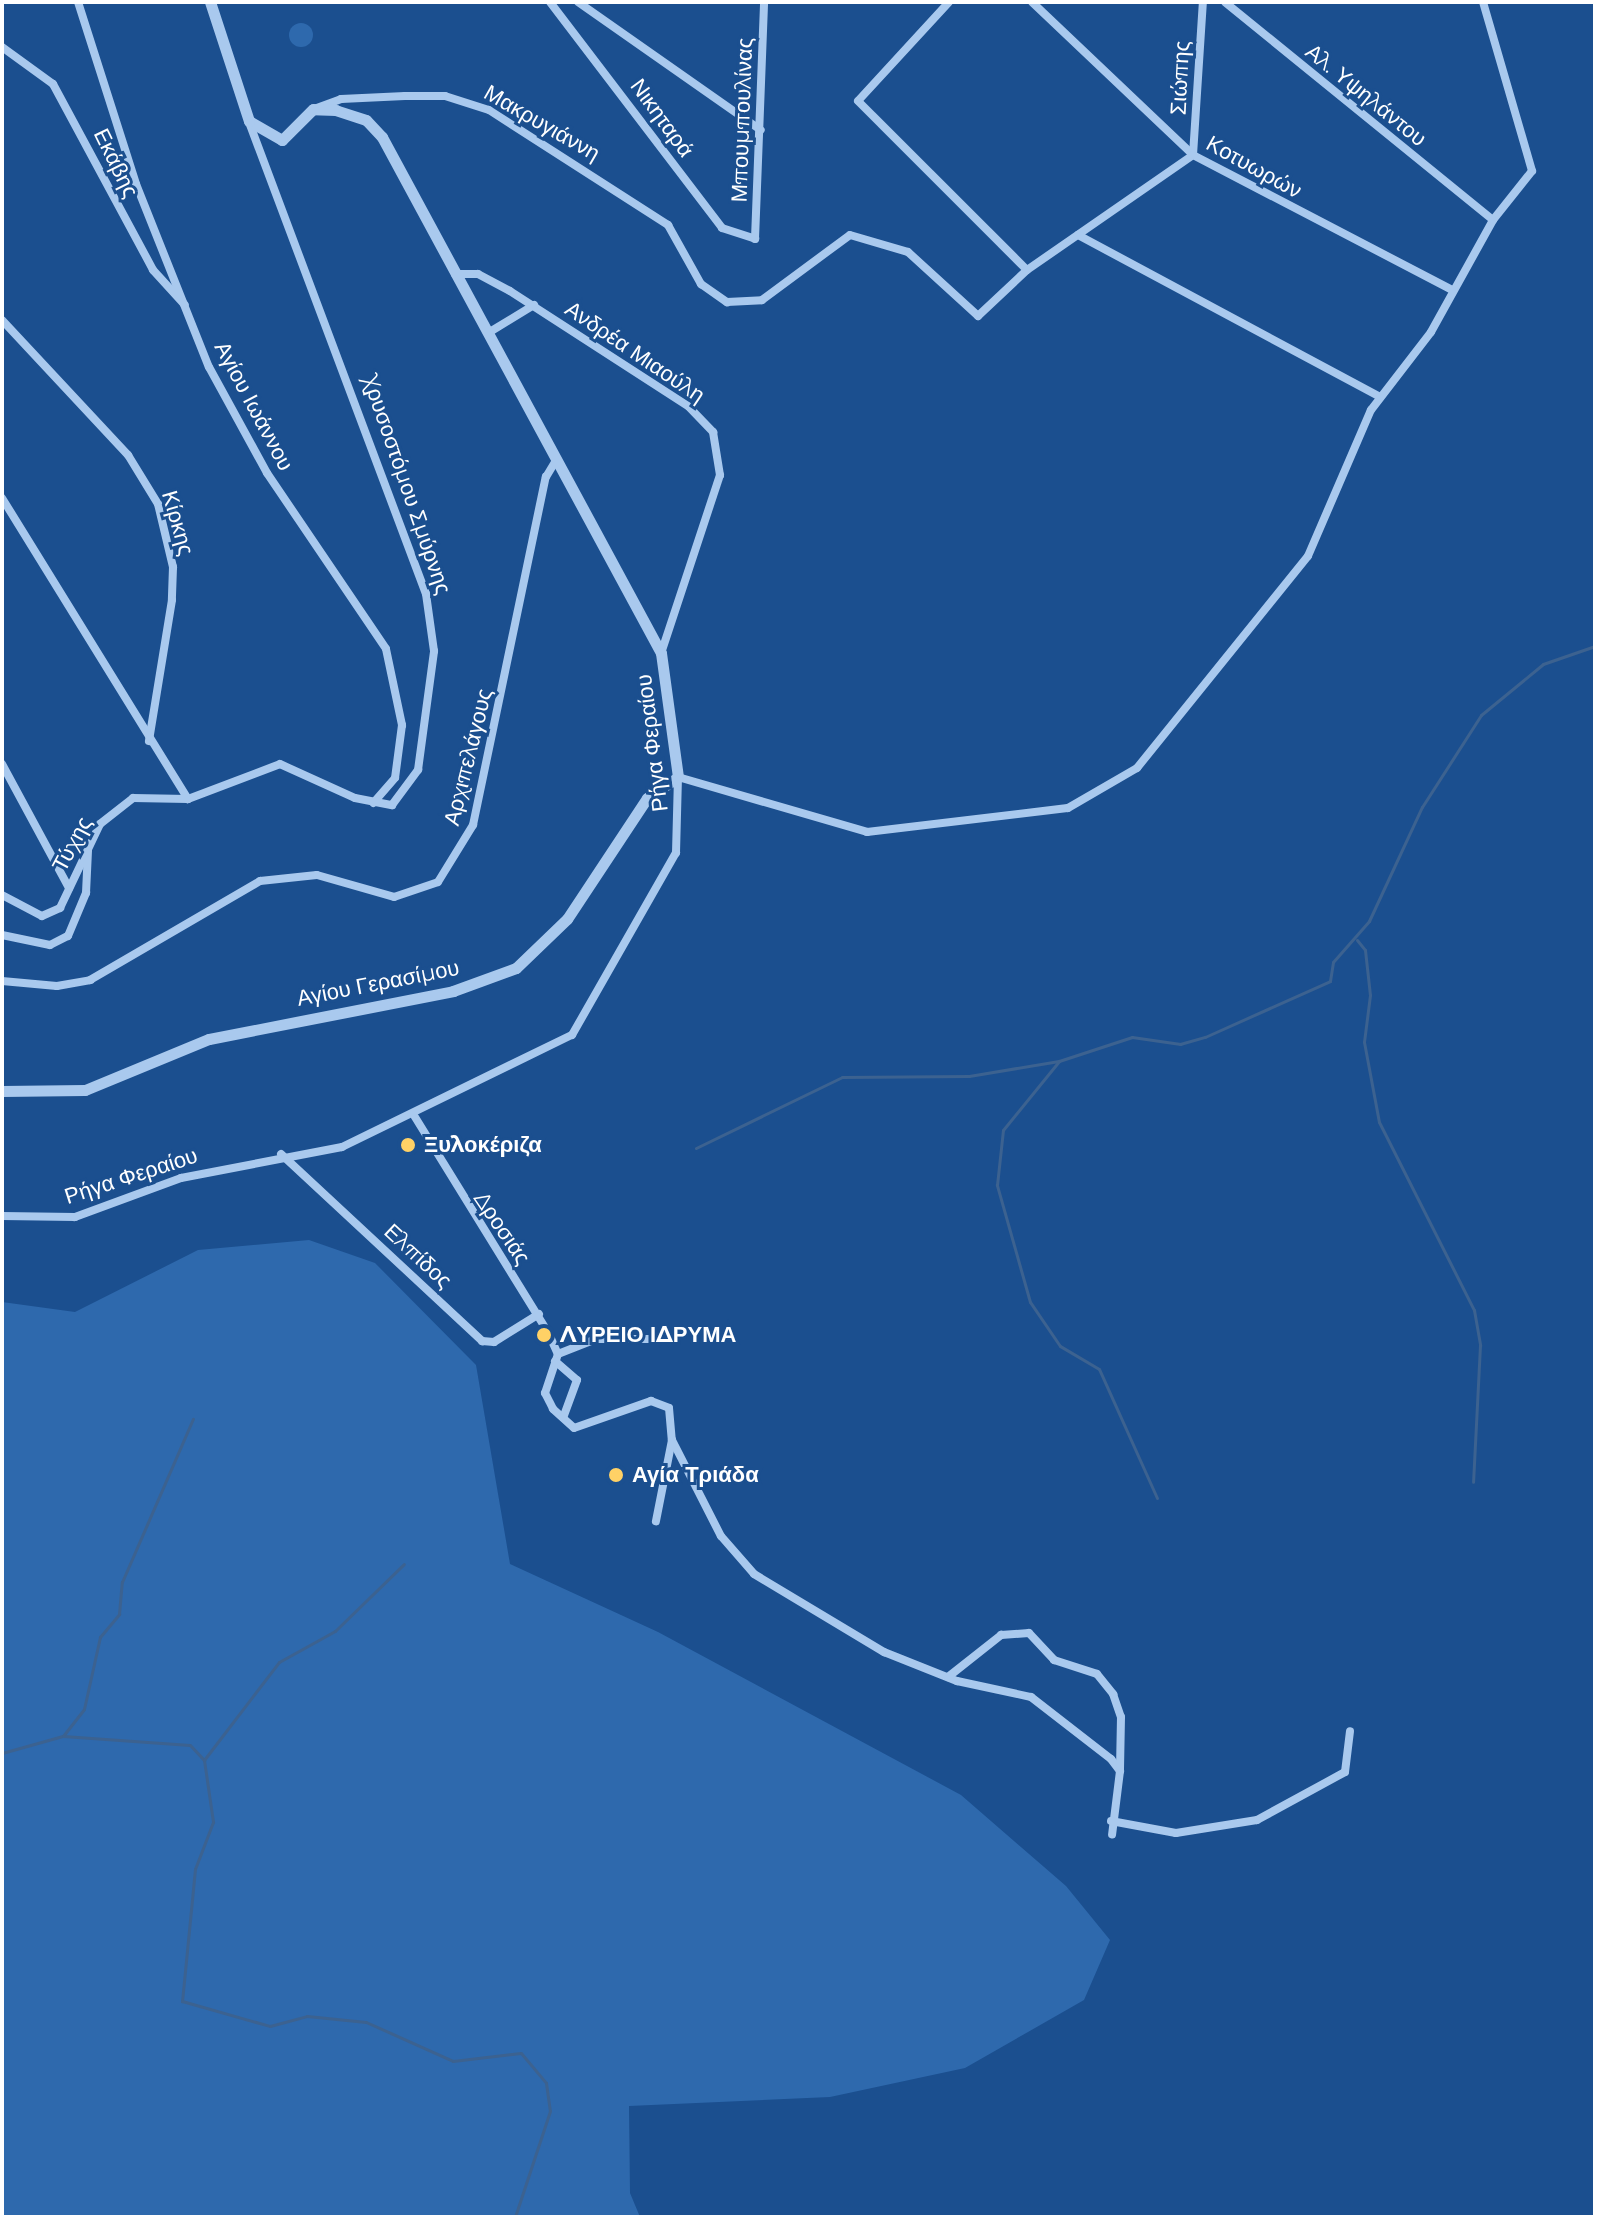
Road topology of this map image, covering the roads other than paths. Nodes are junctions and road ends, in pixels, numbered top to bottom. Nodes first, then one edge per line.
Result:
1 (78, 2) edge
2 (210, 2) edge
3 (550, 2) edge
4 (578, 2) edge
5 (764, 2) edge
6 (949, 2) edge
7 (1032, 2) edge
8 (1203, 2) edge
9 (1225, 2) edge
10 (1483, 2) edge
11 (2, 47) edge
12 (313, 109) junction
13 (249, 121) junction
14 (761, 130) junction
15 (1193, 155) junction
16 (1489, 217) junction
17 (1078, 235) junction
18 (755, 239) joint
19 (1027, 270) junction
20 (455, 274) junction
21 (1452, 290) junction
22 (186, 305) junction
23 (534, 305) junction
24 (2, 320) edge
25 (488, 333) junction
26 (1380, 397) junction
27 (558, 457) junction
28 (2, 498) edge
29 (661, 653) junction
30 (149, 741) junction
31 (2, 764) edge
32 (678, 777) junction
33 (188, 799) junction
34 (373, 803) junction
35 (88, 845) junction
36 (69, 888) junction
37 (2, 895) edge
38 (2, 935) edge
39 (2, 981) edge
40 (2, 1091) edge
41 (415, 1117) junction
42 (281, 1154) junction
43 (2, 1216) edge
44 (539, 1314) junction
45 (653, 1339) dead end
46 (556, 1358) junction
47 (563, 1418) junction
48 (672, 1440) junction
49 (656, 1521) dead end
50 (948, 1677) junction
51 (1350, 1731) dead end
52 (1120, 1771) junction
53 (1111, 1821) junction
54 (1112, 1835) dead end

1 - 22 street, Αγίου Ιωάννου
2 - 13 street, Χρυσοστόμου Σμύρνης
3 - 18 street, Νικηταρά
4 - 14 street
5 - 14 street, Μπουμπουλίνας
6 - 19 street
7 - 15 street, Κοτυωρών
8 - 15 street, Σιώπης
9 - 16 street, Αλ. Υψηλάντου
10 - 16 street
11 - 22 street, Εκάβης
12 - 13 street
12 - 19 street, Μακρυγιάννη
12 - 20 street, Ρήγα Φεραίου
13 - 34 street, Χρυσοστόμου Σμύρνης
14 - 18 street, Μπουμπουλίνας
15 - 17 street
15 - 21 street, Κοτυωρών
16 - 21 street
17 - 19 street
17 - 26 street
20 - 23 street, Ανδρέα Μιαούλη
20 - 25 street, Ρήγα Φεραίου
21 - 26 street
22 - 34 street, Αγίου Ιωάννου
23 - 25 street
23 - 29 street, Ανδρέα Μιαούλη
24 - 30 street, Κίρκης
25 - 27 street, Ρήγα Φεραίου
26 - 32 street
27 - 29 street, Ρήγα Φεραίου
27 - 39 street, Αρχιπελάγους
28 - 30 street
29 - 32 street, Ρήγα Φεραίου
30 - 33 street
31 - 36 street
32 - 40 street, Αγίου Γερασίμου
32 - 41 street, Ρήγα Φεραίου
33 - 34 street
33 - 35 street, Τύχης
35 - 36 street, Τύχης
35 - 38 street
36 - 37 street, Τύχης
41 - 42 street, Ρήγα Φεραίου
41 - 44 street, Δροσιάς
42 - 43 street, Ρήγα Φεραίου
42 - 44 street, Ελπίδος
44 - 46 street, Δροσιάς
45 - 46 street
46 - 47 street
46 - 47 street, Δροσιάς
47 - 48 street
48 - 49 street
48 - 50 street
50 - 52 street
50 - 52 street
51 - 53 street
52 - 53 street
53 - 54 street

